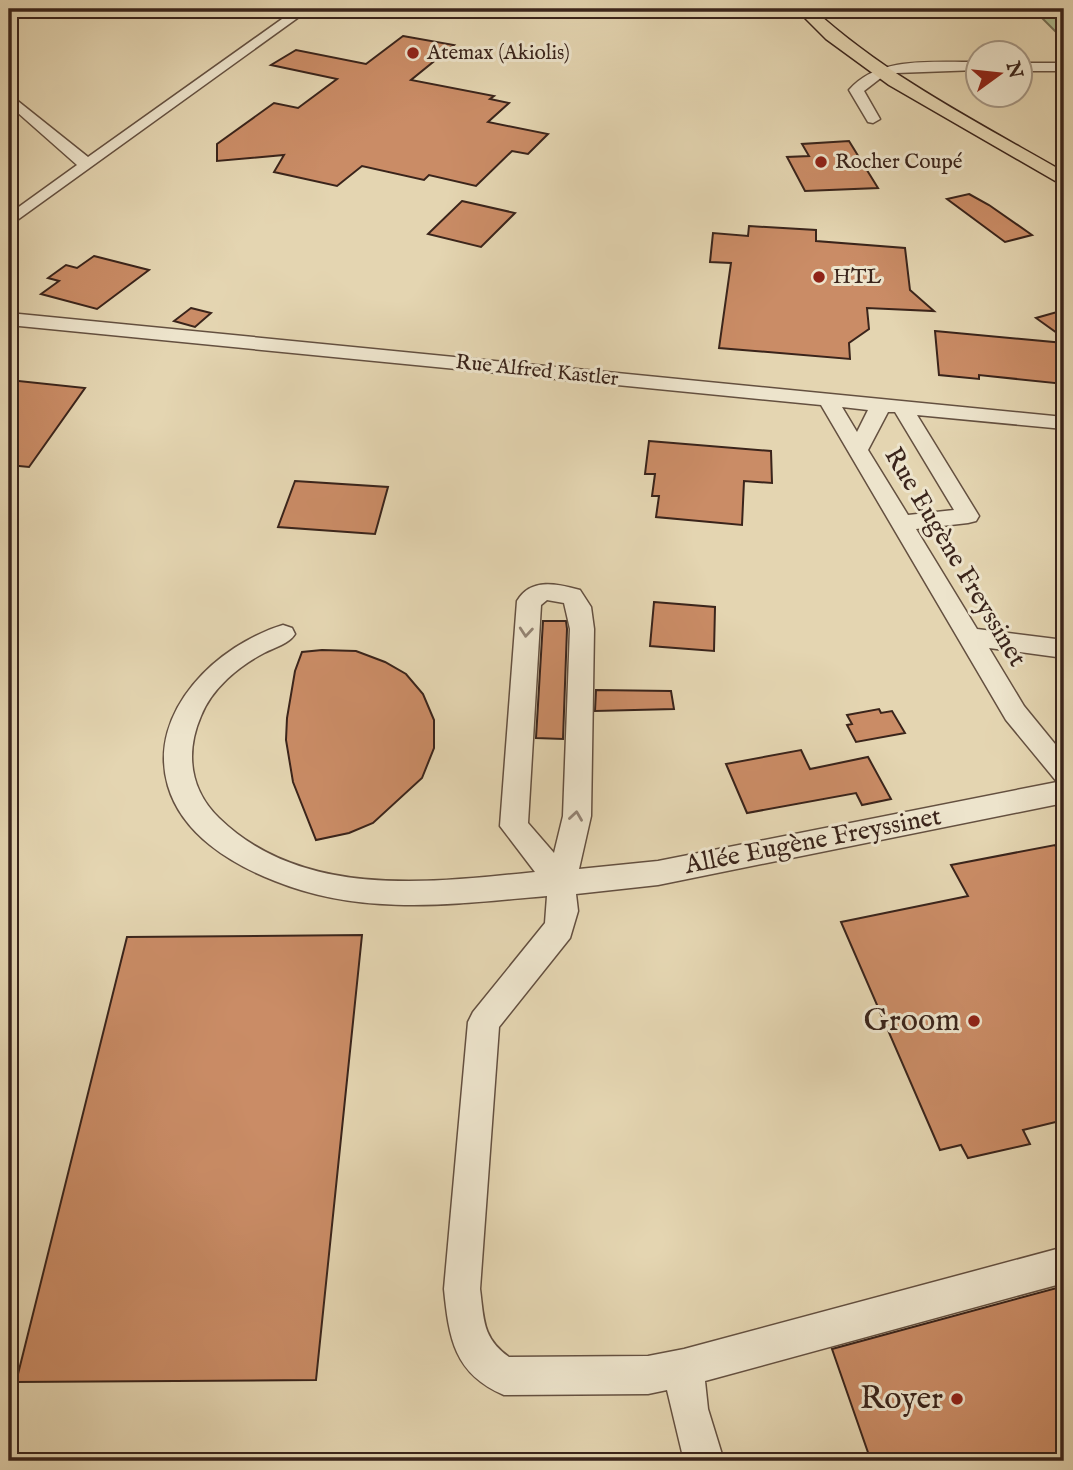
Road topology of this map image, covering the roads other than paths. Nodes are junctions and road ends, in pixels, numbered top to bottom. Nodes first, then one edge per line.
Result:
1 (304, 9) edge
2 (804, 9) edge
3 (964, 67) edge
4 (1034, 67) edge
5 (1064, 67) edge
6 (884, 71) junction
7 (9, 98) edge
8 (873, 119) dead end
9 (86, 164) junction
10 (1064, 180) edge
11 (9, 220) edge
12 (9, 319) edge
13 (827, 399) junction
14 (891, 406) junction
15 (1064, 423) edge
16 (858, 449) junction
17 (902, 523) junction
18 (283, 634) dead end
19 (970, 637) junction
20 (1064, 649) edge
21 (1064, 774) edge
22 (1064, 792) edge
23 (561, 883) junction
24 (1064, 1265) edge
25 (684, 1368) junction
26 (704, 1461) edge

1 - 9 street
2 - 6 main road
3 - 6 street
4 - 5 street
6 - 8 street
6 - 10 main road
7 - 9 street
9 - 11 street
12 - 13 street, Rue Alfred Kastler
13 - 14 street, Rue Alfred Kastler
13 - 16 street, Rue Eugène Freyssinet
14 - 15 street, Rue Alfred Kastler
14 - 16 street
14 - 17 street
16 - 17 street, Rue Eugène Freyssinet
17 - 19 street, Rue Eugène Freyssinet
18 - 23 street, Allée Eugène Freyssinet
19 - 20 street
19 - 21 street, Rue Eugène Freyssinet
22 - 23 street, Allée Eugène Freyssinet
23 -> 23 street
23 - 25 street
24 - 25 street
25 - 26 street

